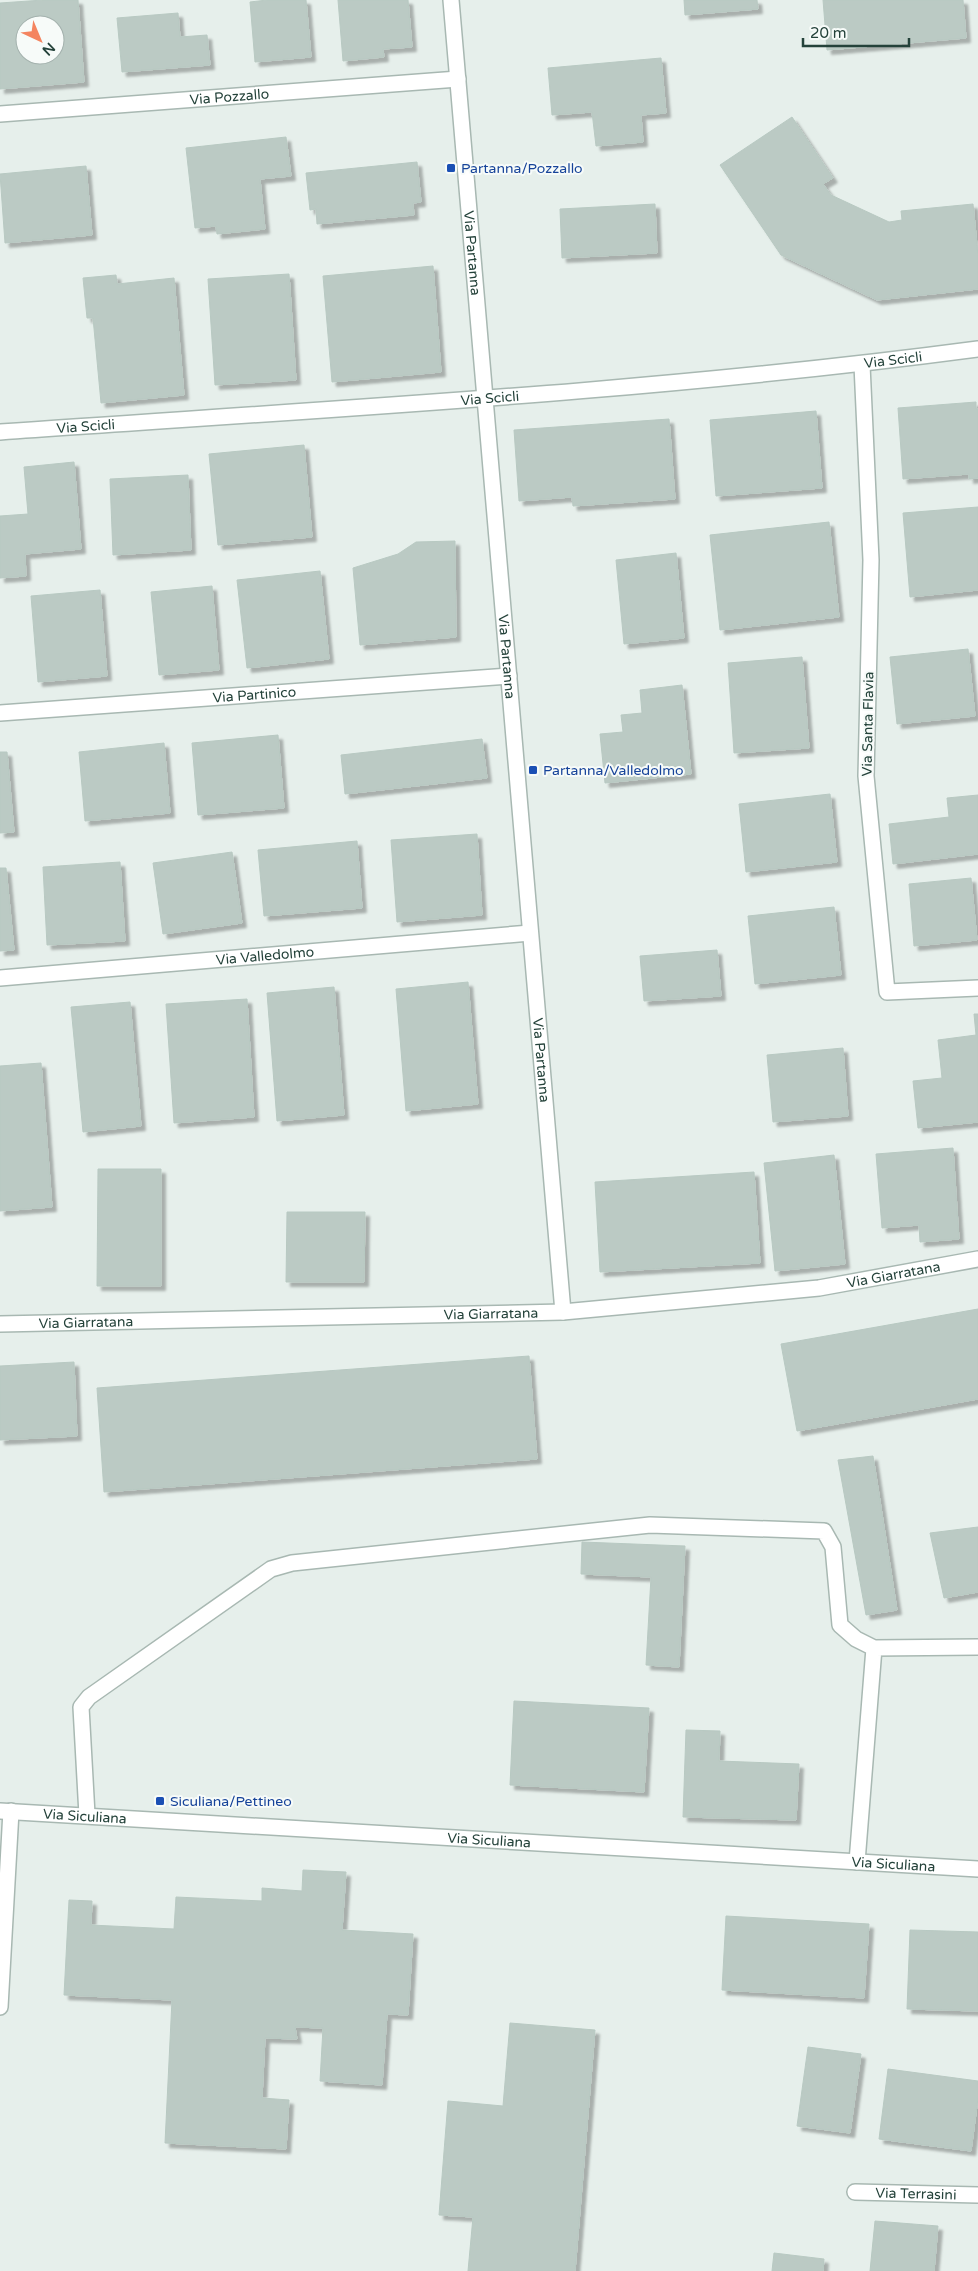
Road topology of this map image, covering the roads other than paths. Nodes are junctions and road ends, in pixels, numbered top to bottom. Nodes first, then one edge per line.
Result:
1 (451, 0) edge
2 (458, 79) junction
3 (0, 114) edge
4 (978, 349) edge
5 (862, 365) junction
6 (486, 398) junction
7 (0, 432) edge
8 (509, 676) junction
9 (0, 713) edge
10 (530, 933) junction
11 (0, 978) edge
12 (978, 988) edge
13 (978, 1259) edge
14 (563, 1312) junction
15 (0, 1324) edge
16 (978, 1647) edge
17 (874, 1648) junction
18 (6, 1811) edge
19 (87, 1815) junction
20 (857, 1862) junction
21 (978, 1869) edge
22 (0, 2007) edge
23 (855, 2192) dead end
24 (978, 2195) edge

1 - 2 street, Via Partanna
2 - 3 street, Via Pozzallo
2 - 6 street, Via Partanna
4 - 5 street, Via Scicli
5 - 6 street, Via Scicli
5 - 12 street, Via Santa Flavia
6 - 7 street, Via Scicli
6 - 8 street, Via Partanna
8 - 9 street, Via Partinico
8 - 10 street, Via Partanna
10 - 11 street, Via Valledolmo
10 - 14 street, Via Partanna
13 - 14 street, Via Giarratana
14 - 15 street, Via Giarratana
16 - 17 street
17 - 19 street
17 - 20 street
18 - 19 street, Via Siculiana
18 - 22 street
19 - 20 street, Via Siculiana
20 - 21 street, Via Siculiana
23 - 24 street, Via Terrasini

